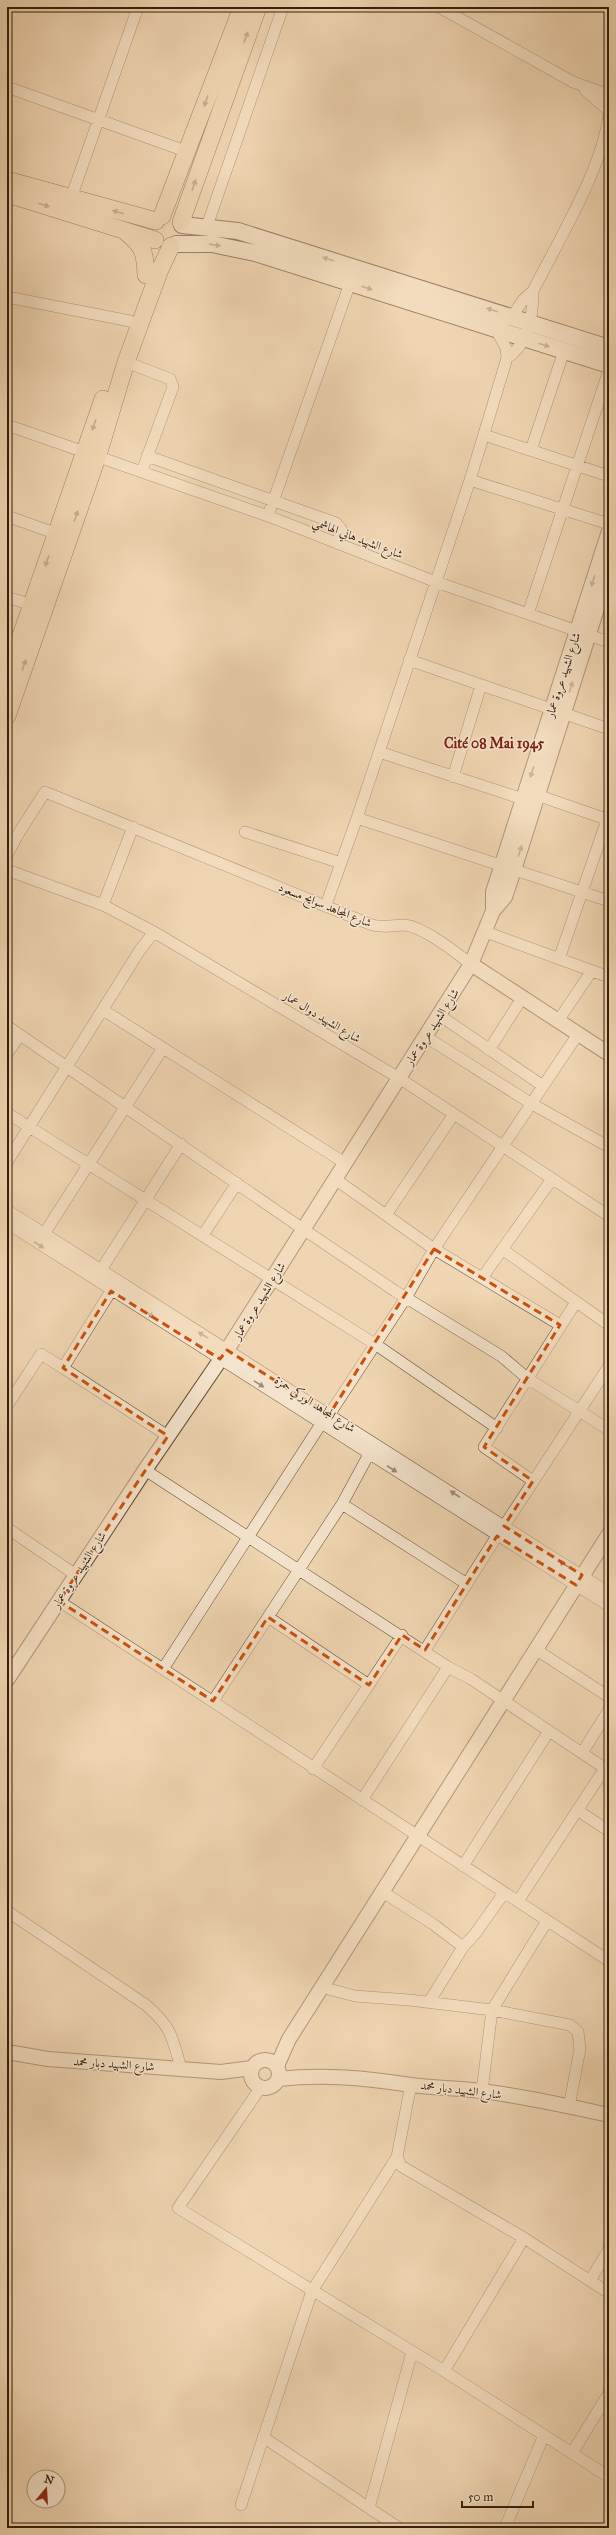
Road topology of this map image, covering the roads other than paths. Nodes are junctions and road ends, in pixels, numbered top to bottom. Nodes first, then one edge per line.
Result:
1 (138, 7) edge
2 (245, 7) edge
3 (283, 7) edge
4 (439, 7) edge
5 (574, 82) junction
6 (7, 87) edge
7 (609, 95) edge
8 (609, 110) edge
9 (98, 120) junction
10 (607, 137) edge
11 (188, 152) junction
12 (7, 180) edge
13 (7, 194) edge
14 (71, 198) junction
15 (159, 218) junction
16 (181, 223) junction
17 (207, 226) junction
18 (122, 229) junction
19 (165, 243) junction
20 (146, 275) junction
21 (350, 283) junction
22 (533, 291) junction
23 (7, 297) edge
24 (512, 316) junction
25 (130, 321) junction
26 (530, 322) junction
27 (497, 331) junction
28 (524, 339) junction
29 (609, 348) edge
30 (564, 351) junction
31 (507, 358) junction
32 (126, 362) junction
33 (609, 365) edge
34 (609, 370) edge
35 (7, 425) edge
36 (484, 435) junction
37 (531, 450) junction
38 (92, 453) junction
39 (147, 456) junction
40 (578, 465) junction
41 (142, 471) junction
42 (609, 476) edge
43 (470, 480) junction
44 (79, 487) junction
45 (274, 503) junction
46 (563, 511) junction
47 (7, 516) edge
48 (268, 516) junction
49 (609, 524) edge
50 (609, 531) edge
51 (57, 534) junction
52 (338, 544) junction
53 (609, 572) edge
54 (436, 582) junction
55 (8, 600) edge
56 (32, 606) junction
57 (528, 614) junction
58 (583, 633) junction
59 (609, 642) edge
60 (409, 660) junction
61 (8, 667) edge
62 (481, 685) junction
63 (558, 711) junction
64 (7, 716) edge
65 (609, 729) edge
66 (379, 752) junction
67 (453, 776) junction
68 (537, 796) junction
69 (523, 799) junction
70 (608, 817) edge
71 (357, 818) junction
72 (133, 827) junction
73 (245, 832) dead end
74 (7, 855) edge
75 (341, 863) junction
76 (508, 868) junction
77 (7, 870) edge
78 (583, 891) junction
79 (609, 900) edge
80 (326, 904) junction
81 (103, 905) junction
82 (154, 932) junction
83 (486, 932) junction
84 (559, 959) junction
85 (471, 964) junction
86 (591, 972) junction
87 (609, 977) edge
88 (522, 998) junction
89 (104, 1010) junction
90 (439, 1015) junction
91 (558, 1021) junction
92 (7, 1026) edge
93 (578, 1034) junction
94 (20, 1035) junction
95 (426, 1037) junction
96 (163, 1048) junction
97 (489, 1050) junction
98 (7, 1054) edge
99 (609, 1054) edge
100 (68, 1067) junction
101 (399, 1078) junction
102 (543, 1086) junction
103 (532, 1104) junction
104 (126, 1107) junction
105 (7, 1113) edge
106 (454, 1114) junction
107 (30, 1128) junction
108 (181, 1144) junction
109 (502, 1146) junction
110 (609, 1147) edge
111 (7, 1162) edge
112 (89, 1164) junction
113 (345, 1164) junction
114 (335, 1179) junction
115 (552, 1179) junction
116 (237, 1183) junction
117 (147, 1200) junction
118 (7, 1210) edge
119 (386, 1215) junction
120 (609, 1216) edge
121 (7, 1223) edge
122 (303, 1229) junction
123 (44, 1234) junction
124 (203, 1235) junction
125 (434, 1249) junction
126 (502, 1249) junction
127 (101, 1270) junction
128 (482, 1278) junction
129 (273, 1279) junction
130 (111, 1290) junction
131 (407, 1296) junction
132 (576, 1302) junction
133 (560, 1325) junction
134 (609, 1325) edge
135 (375, 1344) junction
136 (224, 1354) junction
137 (609, 1366) edge
138 (63, 1368) junction
139 (528, 1378) junction
140 (7, 1406) edge
141 (579, 1413) junction
142 (329, 1415) junction
143 (321, 1424) junction
144 (497, 1428) junction
145 (609, 1430) edge
146 (168, 1436) junction
147 (369, 1454) junction
148 (145, 1470) junction
149 (533, 1481) junction
150 (342, 1504) junction
151 (504, 1526) junction
152 (7, 1528) edge
153 (609, 1534) edge
154 (249, 1536) junction
155 (497, 1536) junction
156 (300, 1569) junction
157 (76, 1575) junction
158 (579, 1580) junction
159 (466, 1584) junction
160 (609, 1593) edge
161 (59, 1601) junction
162 (609, 1606) edge
163 (268, 1617) junction
164 (402, 1635) junction
165 (535, 1649) junction
166 (425, 1650) junction
167 (448, 1666) junction
168 (163, 1669) junction
169 (7, 1680) edge
170 (369, 1685) junction
171 (609, 1697) edge
172 (503, 1700) junction
173 (213, 1701) junction
174 (609, 1710) edge
175 (549, 1731) junction
176 (582, 1753) junction
177 (313, 1769) junction
178 (607, 1769) edge
179 (362, 1800) junction
180 (577, 1810) junction
181 (609, 1831) edge
182 (416, 1836) junction
183 (463, 1866) junction
184 (382, 1891) junction
185 (504, 1893) junction
186 (518, 1902) junction
187 (7, 1911) edge
188 (547, 1921) junction
189 (462, 1947) junction
190 (609, 1961) edge
191 (322, 1987) junction
192 (429, 2002) junction
193 (492, 2010) junction
194 (7, 2052) edge
195 (181, 2068) junction
196 (252, 2068) junction
197 (275, 2068) junction
198 (221, 2072) junction
199 (411, 2084) junction
200 (259, 2086) junction
201 (482, 2091) junction
202 (569, 2107) junction
203 (609, 2115) edge
204 (396, 2157) junction
205 (524, 2238) junction
206 (609, 2249) edge
207 (591, 2279) junction
208 (312, 2291) junction
209 (609, 2293) edge
210 (412, 2352) junction
211 (444, 2371) junction
212 (609, 2393) edge
213 (544, 2435) junction
214 (264, 2437) junction
215 (572, 2453) junction
216 (609, 2477) edge
217 (241, 2505) dead end
218 (369, 2508) junction
219 (399, 2528) edge
220 (505, 2528) edge

1 - 9 street
2 -> 11 main road
16 -> 2 main road
3 - 17 street
4 - 5 street
5 - 7 street
5 - 8 street
6 - 9 street
8 - 10 street
9 - 11 street
9 - 14 street
10 - 22 street
11 - 15 main road
12 - 14 main road
13 -> 18 main road
15 -> 14 main road
15 - 16 main road
15 - 19 main road
16 - 17 main road
16 - 19 main road
24 -> 17 main road
18 - 19 main road
18 - 20 main road
19 - 20 main road
19 -> 21 main road
19 - 32 main road
20 - 25 main road
21 -> 27 main road
21 - 45 street
22 - 24 street
22 - 26 street
23 - 25 street
24 - 26 main road
25 -> 38 main road
26 - 28 street
26 - 29 main road
27 - 28 main road
27 - 31 street
28 -> 30 main road
28 - 31 street
30 - 33 main road
30 - 37 street
31 - 36 street
32 - 38 main road
32 - 39 street
34 - 40 street
35 - 38 street, شارع الشهيد هاني الهاشمي
36 - 37 street
36 - 43 street
37 - 40 street
38 - 41 street, شارع الشهيد هاني الهاشمي
38 - 44 main road
39 - 41 street
39 - 45 street
40 - 42 street
40 - 46 street
41 - 48 street, شارع الشهيد هاني الهاشمي
43 - 46 street
43 - 54 street
44 - 51 main road
64 -> 44 main road
45 - 48 street
45 - 52 street
46 - 49 street
46 - 57 street
47 - 51 street
48 - 52 street, شارع الشهيد هاني الهاشمي
50 -> 58 street, شارع الشهيد عروة عمار
51 -> 56 main road
52 - 54 street, شارع الشهيد هاني الهاشمي
53 - 58 street, شارع الشهيد عروة عمار
54 - 57 street, شارع الشهيد هاني الهاشمي
54 - 60 street
55 - 56 street
56 - 61 main road
57 - 58 street, شارع الشهيد هاني الهاشمي
58 - 59 street, شارع الشهيد هاني الهاشمي
58 - 63 street, شارع الشهيد عروة عمار
60 - 62 street
60 - 66 street
62 - 63 street
62 - 67 street
63 - 65 street
63 - 68 street, شارع الشهيد عروة عمار
63 -> 69 street, شارع الشهيد عروة عمار
66 - 67 street
66 - 71 street
67 - 69 street
68 - 70 street
76 -> 68 street, شارع الشهيد عروة عمار
69 - 76 street, شارع الشهيد عروة عمار
70 - 78 street
71 - 75 street
71 - 76 street
72 - 74 street, شارع المجاهد سوايح مسعود
72 - 80 street, شارع المجاهد سوايح مسعود
72 - 81 street
73 - 75 street
75 - 80 street
76 - 78 street
76 - 83 street, شارع الشهيد عروة عمار
77 - 81 street, شارع الشهيد دوال عمار
78 - 79 street
78 - 84 street
80 - 85 street, شارع المجاهد سوايح مسعود
81 - 82 street, شارع الشهيد دوال عمار
82 - 89 street
82 - 101 street, شارع الشهيد دوال عمار
83 - 84 street
83 - 85 street, شارع الشهيد عروة عمار
84 - 86 street
85 - 88 street, شارع المجاهد سوايح مسعود
85 - 90 street, شارع الشهيد عروة عمار
86 - 87 street
86 - 91 street
88 - 91 street, شارع المجاهد سوايح مسعود
88 - 97 street
89 - 96 street
89 - 100 street
90 - 95 street, شارع الشهيد عروة عمار
90 - 97 street
91 - 93 street, شارع المجاهد سوايح مسعود
92 - 94 street
93 - 99 street, شارع المجاهد سوايح مسعود
93 - 102 street
94 - 98 street
94 - 100 street
95 - 101 street, شارع الشهيد عروة عمار
95 - 103 street
96 - 104 street
96 - 113 street
97 - 102 street
100 - 104 street
100 - 107 street
101 - 106 street, شارع الشهيد دوال عمار
101 - 113 street, شارع الشهيد عروة عمار
102 - 103 street
103 - 109 street
103 - 110 street
104 - 108 street
104 - 112 street
105 - 107 street
106 - 109 street, شارع الشهيد دوال عمار
106 - 119 street
107 - 111 street
107 - 112 street
108 - 116 street
108 - 117 street
109 - 115 street, شارع الشهيد دوال عمار
109 - 125 street
112 - 117 street
112 - 123 street
113 - 114 street, شارع الشهيد عروة عمار
114 - 119 street
114 - 122 street, شارع الشهيد عروة عمار
115 - 120 street, شارع الشهيد دوال عمار
115 - 126 street
116 - 122 street
116 - 124 street
117 - 124 street
117 - 127 street
118 - 123 street, شارع المجاهد الوركي حمزة
119 - 125 street
121 -> 130 street, شارع المجاهد الوركي حمزة
122 - 129 street, شارع الشهيد عروة عمار
122 - 131 street
123 - 127 street, شارع المجاهد الوركي حمزة
124 - 129 street
125 - 128 street
125 - 131 street
126 - 128 street
126 - 132 street
136 -> 127 street, شارع المجاهد الوركي حمزة
128 - 133 street
129 - 135 street
129 - 136 street, شارع الشهيد عروة عمار
130 -> 136 street, شارع المجاهد الوركي حمزة
130 - 138 street
131 - 135 street
131 - 139 street
132 - 133 street
132 - 134 street
133 - 139 street
135 - 142 street
135 - 144 street
136 - 142 street, شارع المجاهد الوركي حمزة
136 -> 143 street, شارع المجاهد الوركي حمزة
136 - 146 street, شارع الشهيد عروة عمار
137 - 141 street
138 - 140 street
138 - 146 street
139 - 141 street
139 - 144 street
141 - 145 street
141 - 149 street
151 -> 142 street, شارع المجاهد الوركي حمزة
143 - 147 street, شارع المجاهد الوركي حمزة
143 - 154 street
144 - 149 street
146 - 148 street, شارع الشهيد عروة عمار
147 - 150 street
147 -> 155 street, شارع المجاهد الوركي حمزة
148 - 154 street
148 - 157 street, شارع الشهيد عروة عمار
149 - 151 street
150 - 156 street
150 - 159 street
158 -> 151 street, شارع المجاهد الوركي حمزة
152 - 157 street
153 - 158 street
154 - 156 street
154 - 168 street
155 - 158 street, شارع المجاهد الوركي حمزة
155 - 159 street
156 - 163 street
156 - 164 street
157 - 161 street, شارع الشهيد عروة عمار
158 - 160 street, شارع المجاهد الوركي حمزة
158 - 162 street, شارع المجاهد الوركي حمزة
158 - 165 street
159 - 166 street
161 - 168 street
161 - 169 street, شارع الشهيد عروة عمار
163 - 170 street
163 - 173 street
164 - 166 street
164 - 170 street
165 - 171 street
165 - 172 street
166 - 167 street
167 - 172 street
167 - 179 street
168 - 173 street
170 - 177 street
172 - 175 street
172 - 182 street
173 - 177 street
174 - 176 street
175 - 176 street
175 - 183 street
176 - 178 street
177 - 179 street
178 - 180 street
179 - 182 street
180 - 181 street
180 - 186 street
182 - 183 street
182 - 184 street
183 - 185 street
184 - 189 street
184 - 191 street
185 - 186 street
185 - 189 street
186 - 188 street
187 - 195 street
188 - 190 street
188 - 193 street
189 - 192 street
191 - 192 street
191 - 197 street
192 - 193 street
193 - 201 street
193 - 202 street
194 - 195 street, شارع الشهيد دبار محمد
195 - 198 street, شارع الشهيد دبار محمد
196 - 197 street
196 - 198 street
196 - 200 street
197 - 199 street, شارع الشهيد دبار محمد
197 - 200 street
198 - 200 street
199 - 201 street, شارع الشهيد دبار محمد
199 - 204 street
200 - 208 street
201 - 202 street, شارع الشهيد دبار محمد
202 - 203 street, شارع الشهيد دبار محمد
204 - 205 street
204 - 208 street
205 - 207 street
205 - 211 street
206 - 207 street
207 - 209 street
208 - 210 street
208 - 214 street
210 - 211 street
210 - 218 street
211 - 213 street
212 - 215 street
213 - 215 street
213 - 220 street
214 - 217 street
214 - 218 street
215 - 216 street
218 - 219 street

